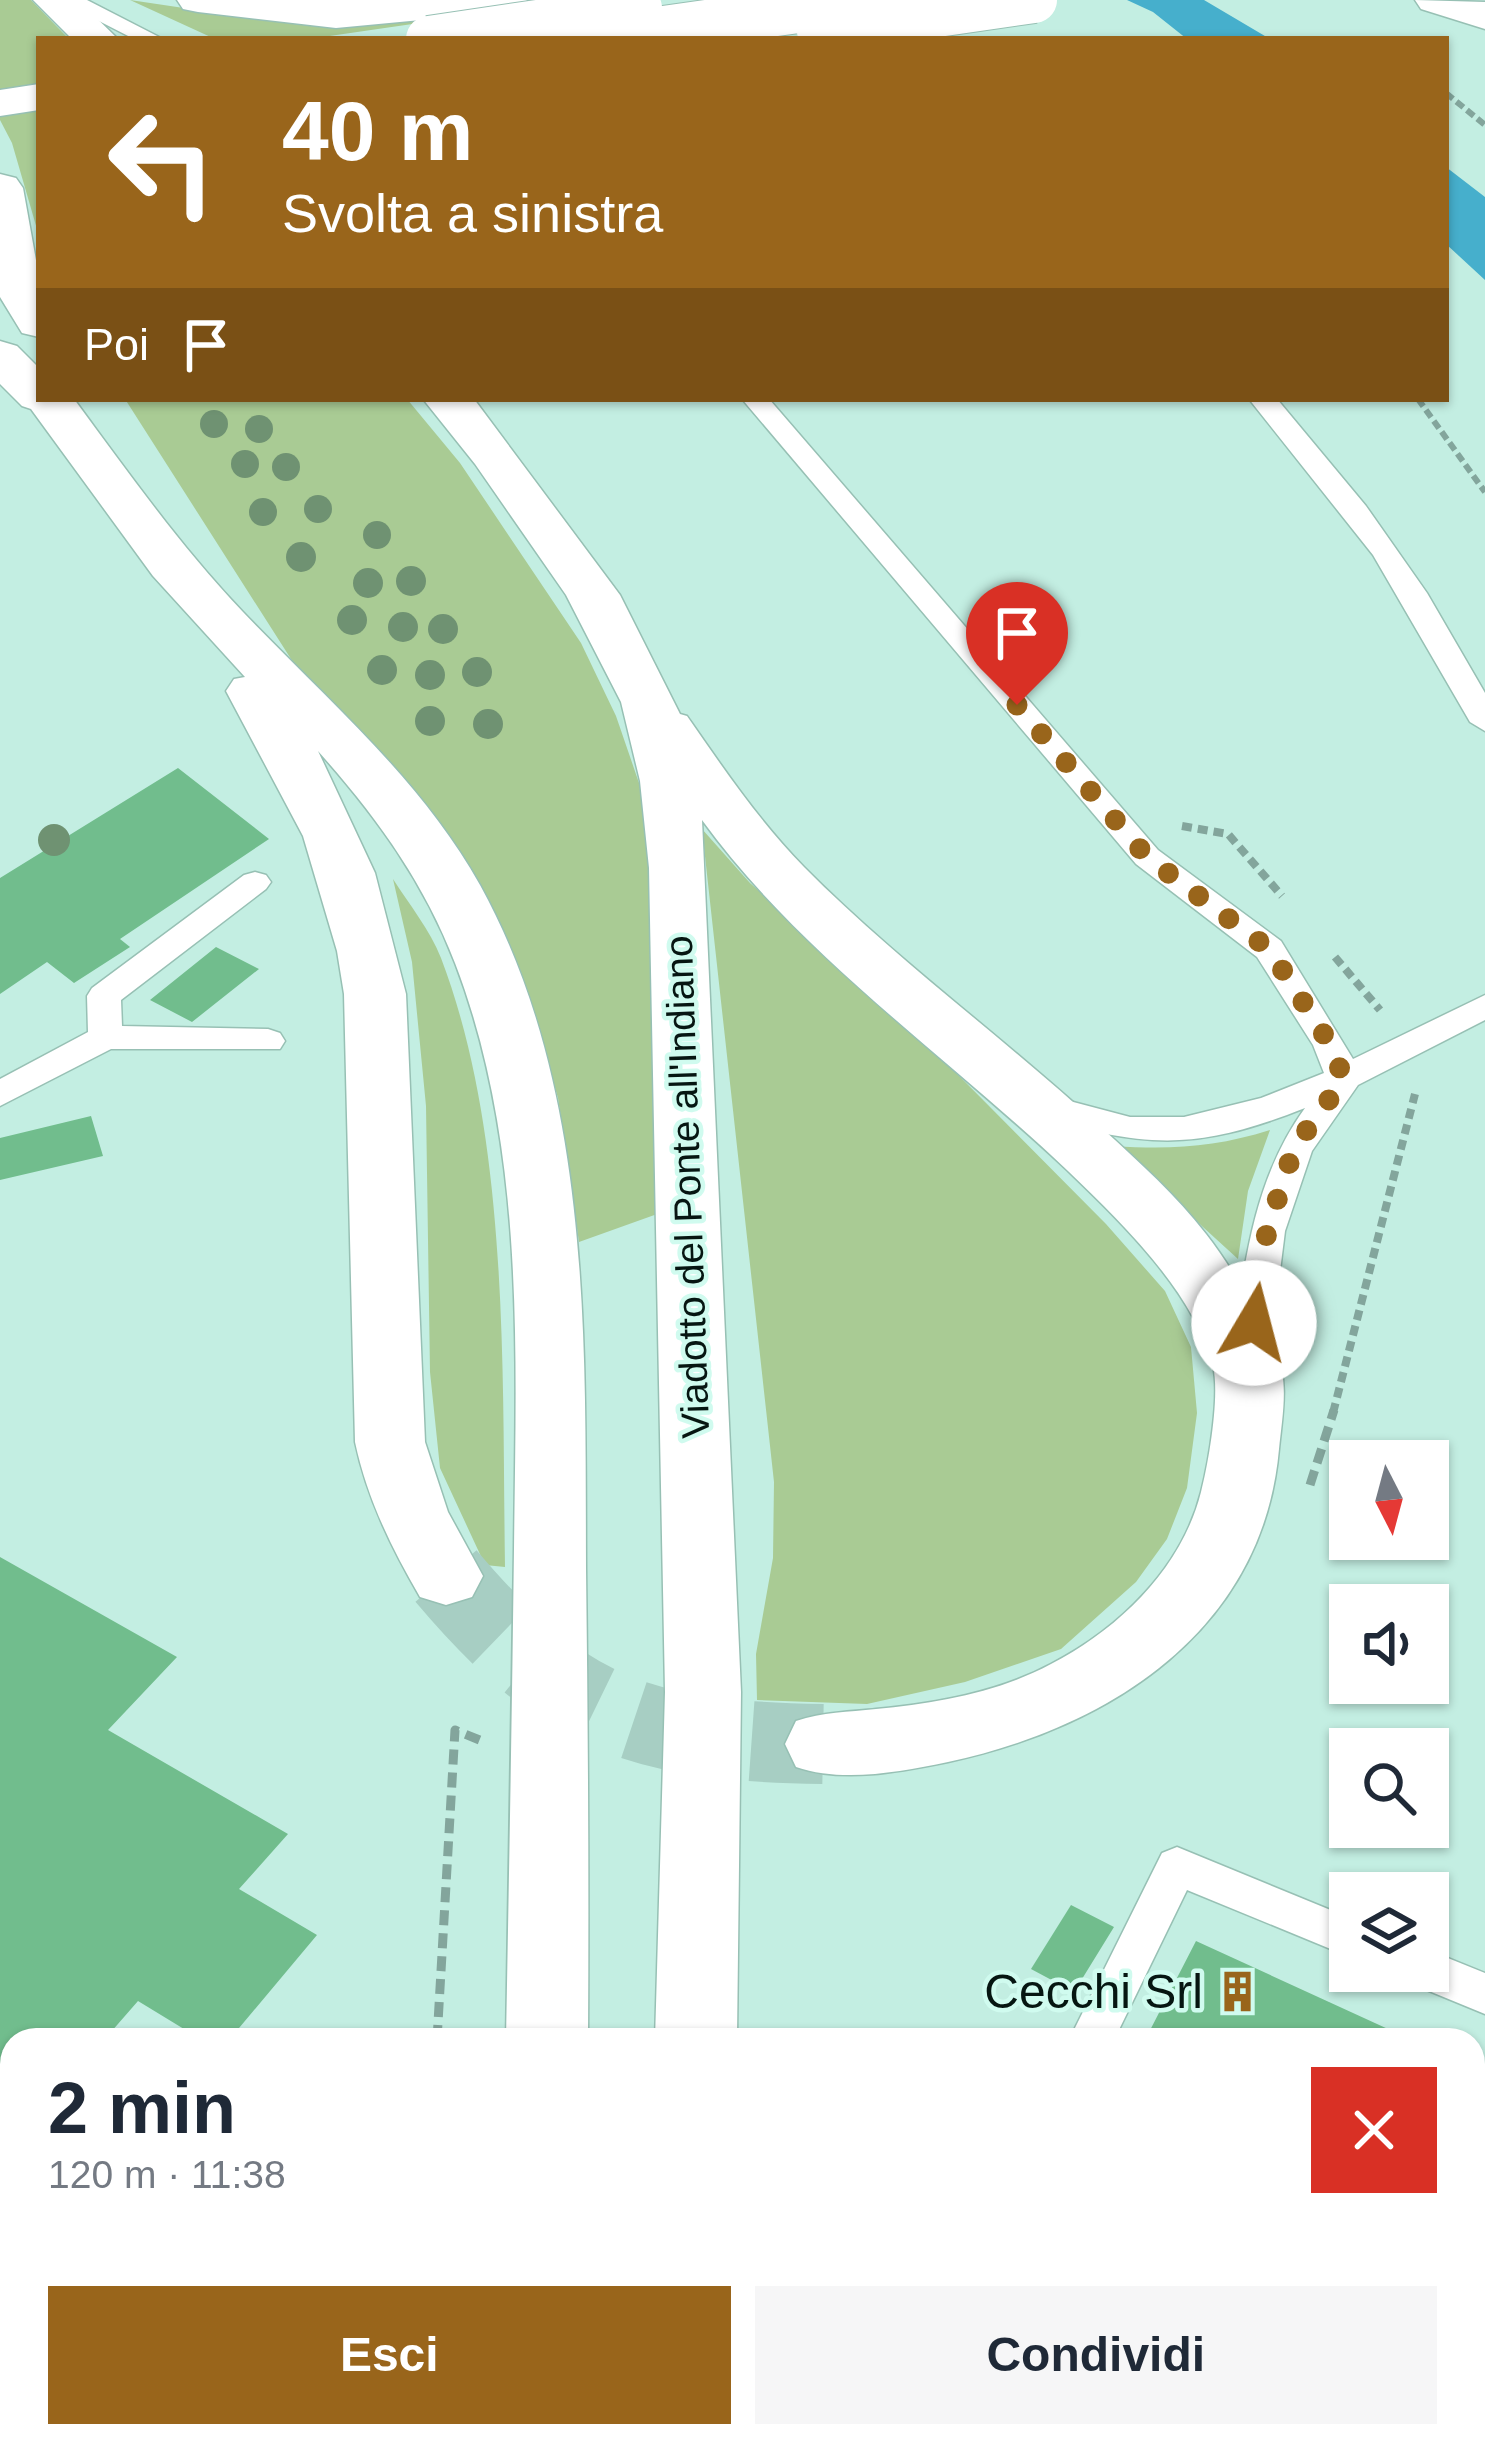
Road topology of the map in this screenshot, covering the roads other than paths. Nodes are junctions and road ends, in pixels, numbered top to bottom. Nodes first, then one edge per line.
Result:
1 (55, 0) edge
2 (69, 0) edge
3 (198, 0) edge
4 (506, 0) edge
5 (696, 0) edge
6 (868, 0) edge
7 (1034, 0) edge
8 (1436, 0) edge
9 (1485, 16) edge
10 (428, 24) edge
11 (94, 36) edge
12 (146, 36) edge
13 (614, 36) edge
14 (789, 36) edge
15 (36, 97) edge
16 (0, 103) edge
17 (36, 122) edge
18 (0, 128) edge
19 (0, 188) edge
20 (36, 317) edge
21 (0, 332) edge
22 (0, 356) edge
23 (36, 381) edge
24 (36, 385) edge
25 (450, 402) edge
26 (758, 402) edge
27 (1265, 402) edge
28 (60, 405) edge
29 (190, 586) junction
30 (650, 701) junction
31 (1485, 722) edge
32 (368, 772) junction
33 (255, 882) dead end
34 (1485, 1006) edge
35 (105, 1037) junction
36 (268, 1041) dead end
37 (1344, 1079) junction
38 (0, 1094) edge
39 (1037, 1104) junction
40 (1248, 1368) junction
41 (446, 1576) tunnel mouth
42 (823, 1744) tunnel mouth
43 (1329, 1929) edge
44 (1449, 1979) edge
45 (1485, 1994) edge
46 (547, 2028) edge
47 (696, 2028) edge
48 (1097, 2028) edge

1 - 11 main road
2 - 12 lane
3 - 10 main road
4 - 10 main road
5 - 10 main road, bridge
6 - 13 main road, bridge
7 - 14 main road, bridge
8 - 9 main road
15 - 16 main road
17 - 18 main road
19 - 20 main road
21 - 23 main road
22 - 24 main road
25 - 30 main road, Viadotto del Ponte all'Indiano
26 - 37 lane
27 - 31 lane
28 - 29 main road
28 - 32 main road
29 - 32 main road
29 - 41 main road
30 - 39 main road
30 - 47 main road, Viadotto del Ponte all'Indiano
32 - 46 main road
33 - 35 lane
34 - 37 lane
35 - 36 lane
35 - 38 lane
37 - 39 lane
37 - 40 lane
39 - 40 main road
40 - 42 main road
43 - 48 lane
44 - 45 lane

